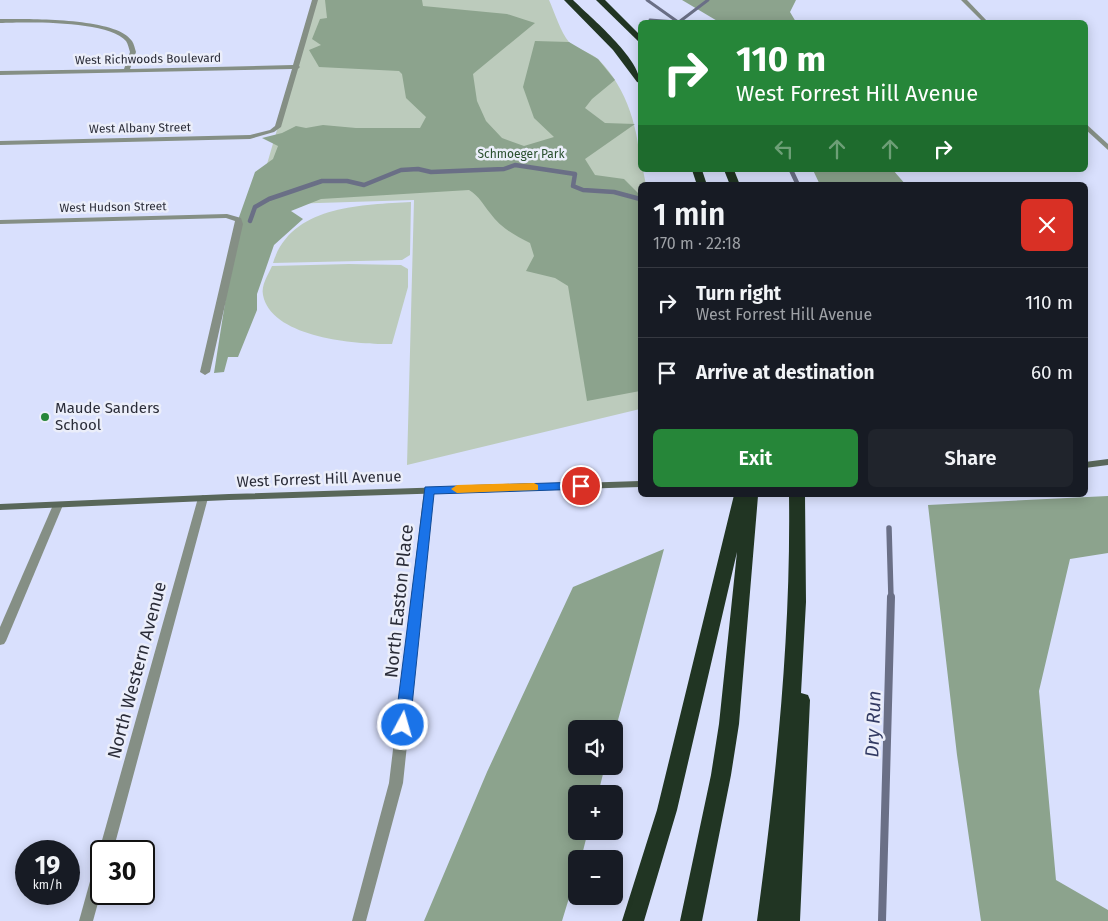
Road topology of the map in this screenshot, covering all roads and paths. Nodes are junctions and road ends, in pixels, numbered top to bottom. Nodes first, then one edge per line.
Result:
1 (314, 0) edge
2 (568, 0) edge
3 (580, 0) edge
4 (600, 0) edge
5 (964, 0) edge
6 (984, 20) edge
7 (0, 21) edge
8 (638, 38) edge
9 (638, 64) edge
10 (297, 67) junction
11 (126, 70) junction
12 (0, 73) edge
13 (638, 77) edge
14 (1088, 128) edge
15 (0, 143) edge
16 (1108, 148) edge
17 (0, 222) edge
18 (205, 372) dead end
19 (1108, 463) edge
20 (1088, 465) edge
21 (638, 484) edge
22 (429, 490) junction
23 (742, 497) edge
24 (750, 497) edge
25 (797, 497) edge
26 (203, 498) junction
27 (58, 504) junction
28 (0, 507) edge
29 (798, 577) junction
30 (0, 641) edge
31 (109, 840) edge
32 (90, 905) edge
33 (86, 921) edge
34 (359, 921) edge
35 (634, 921) edge
36 (691, 921) edge
37 (768, 921) edge
38 (788, 921) edge

1 - 10 street
2 - 13 highway
3 - 9 highway
4 - 8 highway
5 - 6 street
7 - 11 street
10 - 11 street, West Richwoods Boulevard
10 - 15 street, West Albany Street
11 - 12 street, West Richwoods Boulevard
14 - 16 street
17 - 18 street, West Hudson Street
19 - 20 main road
21 - 22 main road, West Forrest Hill Avenue
22 - 26 main road, West Forrest Hill Avenue
22 - 34 street, North Easton Place
23 - 35 highway
24 - 36 highway
25 - 29 highway
26 - 27 main road, West Forrest Hill Avenue
26 - 31 street, North Western Avenue
27 - 28 main road, West Forrest Hill Avenue
27 - 30 street
29 - 37 highway
29 - 38 highway
32 - 33 street

